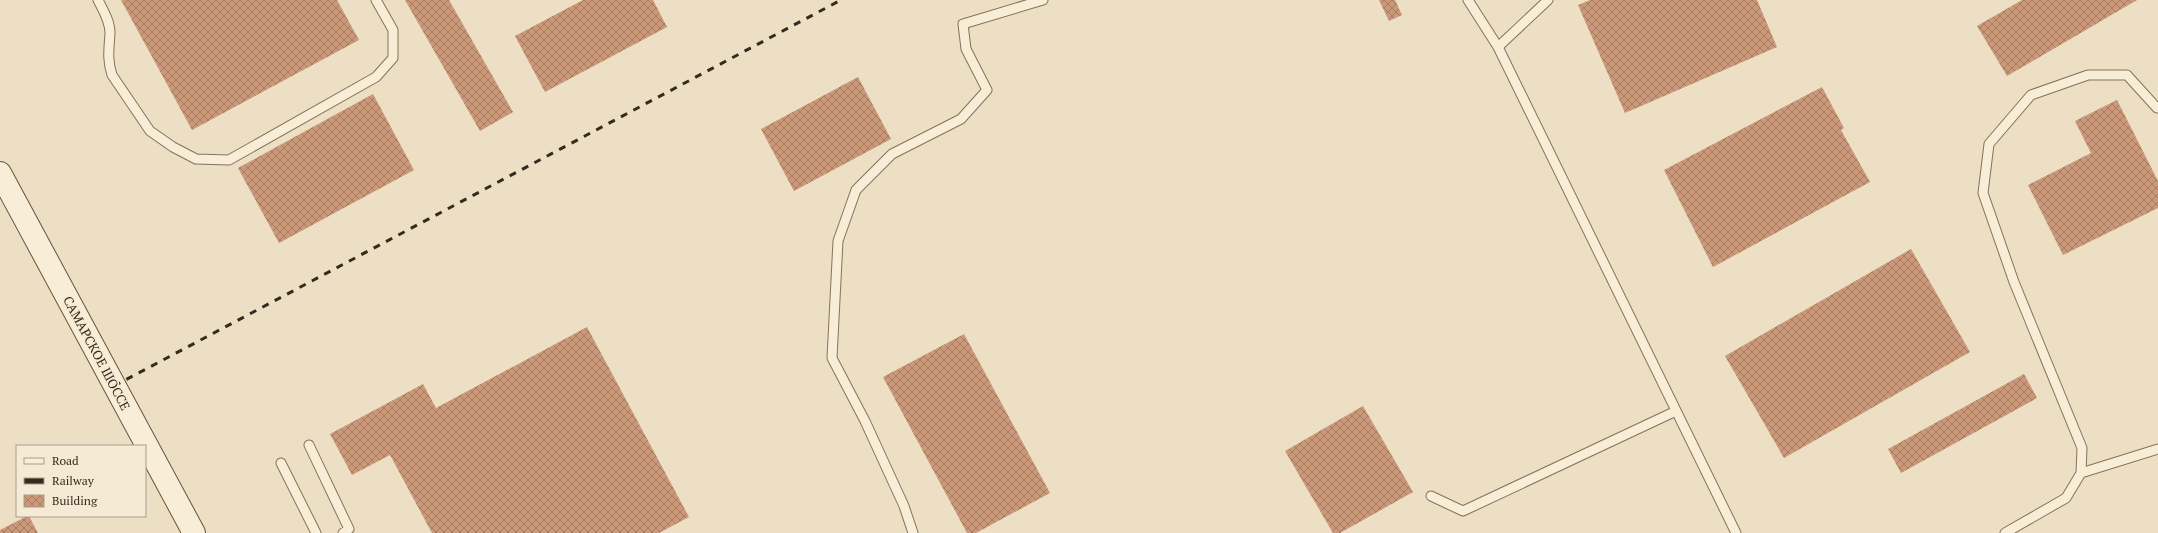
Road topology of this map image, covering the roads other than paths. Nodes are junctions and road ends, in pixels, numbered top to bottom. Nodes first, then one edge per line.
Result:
1 (98, 0) edge
2 (376, 0) edge
3 (1043, 0) edge
4 (1468, 0) edge
5 (1548, 0) edge
6 (1498, 47) junction
7 (2157, 108) edge
8 (0, 173) edge
9 (1676, 411) junction
10 (309, 445) dead end
11 (2158, 448) edge
12 (281, 463) dead end
13 (2081, 473) junction
14 (1431, 496) dead end
15 (194, 533) edge
16 (316, 533) edge
17 (343, 533) edge
18 (913, 533) edge
19 (1736, 533) edge
20 (2005, 533) edge

1 - 2 lane
3 - 18 lane
4 - 6 lane
5 - 6 lane
6 - 9 lane
7 - 13 lane
8 - 15 street, САМАРСКОЕ ШОССЕ
9 - 14 lane
9 - 19 lane
10 - 17 lane
11 - 13 lane
12 - 16 lane
13 - 20 lane

